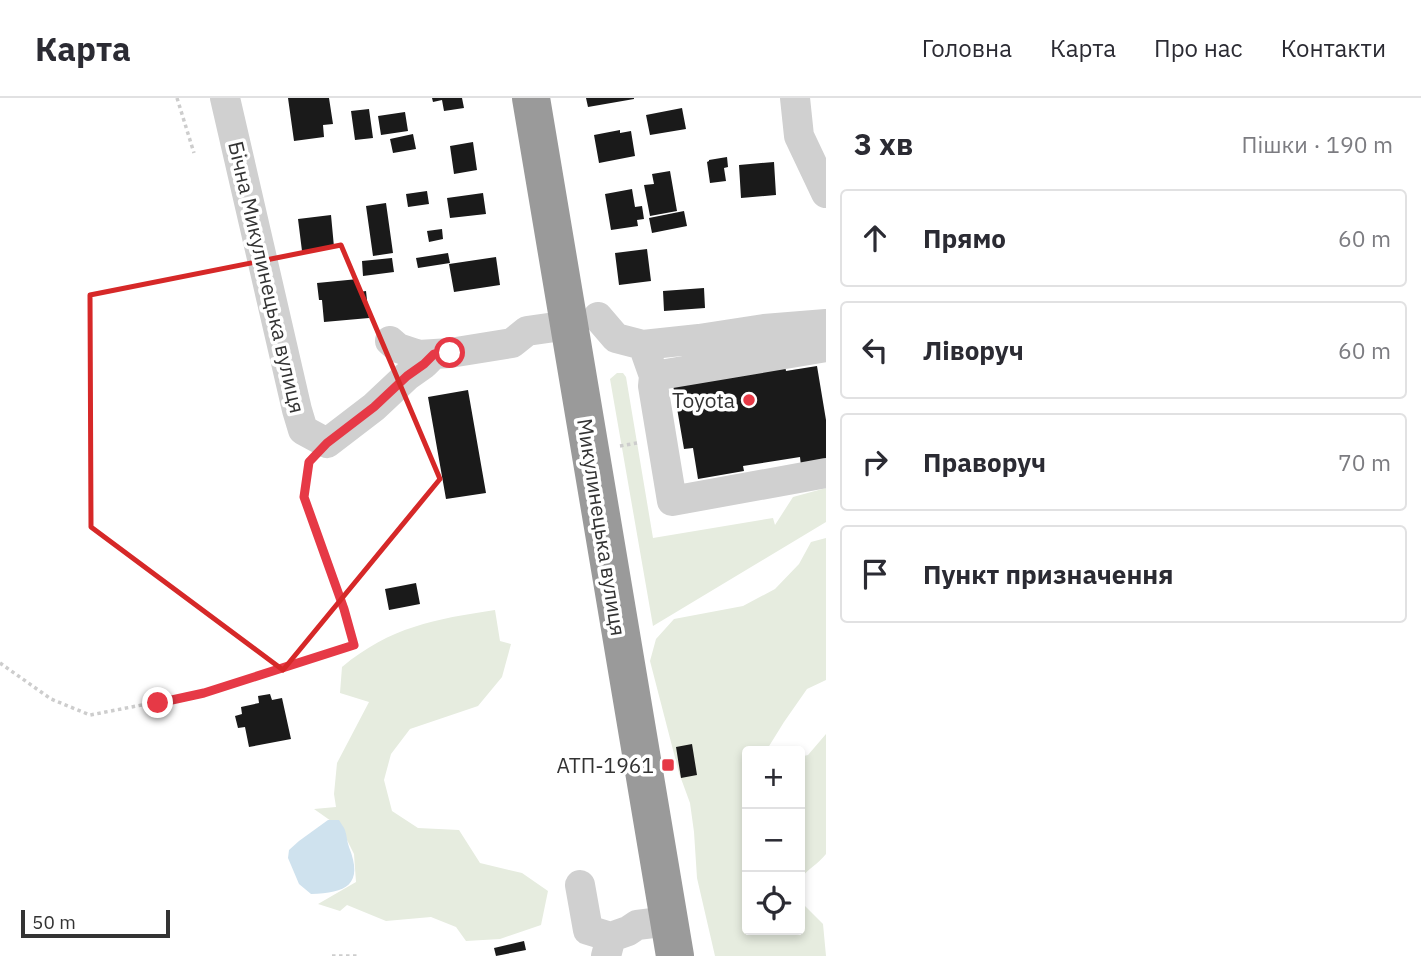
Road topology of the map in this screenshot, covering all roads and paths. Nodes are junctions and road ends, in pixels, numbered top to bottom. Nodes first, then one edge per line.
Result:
1 (177, 98) edge
2 (225, 98) edge
3 (531, 98) edge
4 (795, 98) edge
5 (194, 153) dead end
6 (826, 192) edge
7 (583, 321) junction
8 (826, 324) edge
9 (390, 341) dead end
10 (643, 345) junction
11 (826, 346) edge
12 (434, 354) junction
13 (654, 376) junction
14 (327, 443) junction
15 (637, 443) dead end
16 (620, 446) dead end
17 (826, 473) edge
18 (0, 663) edge
19 (580, 886) dead end
20 (672, 938) edge
21 (609, 946) edge
22 (332, 956) edge
23 (358, 956) edge

1 - 5 path
2 - 14 street, Бічна Микулинецька вулиця
3 - 7 highway, Микулинецька вулиця
4 - 6 street
7 - 10 street
7 - 12 street
7 - 20 highway, Микулинецька вулиця
8 - 10 street
9 - 12 street
10 - 13 street
11 - 13 street
12 - 14 street
13 - 17 street
14 - 18 path
15 - 16 path
19 - 21 street
20 - 21 street
22 - 23 path

